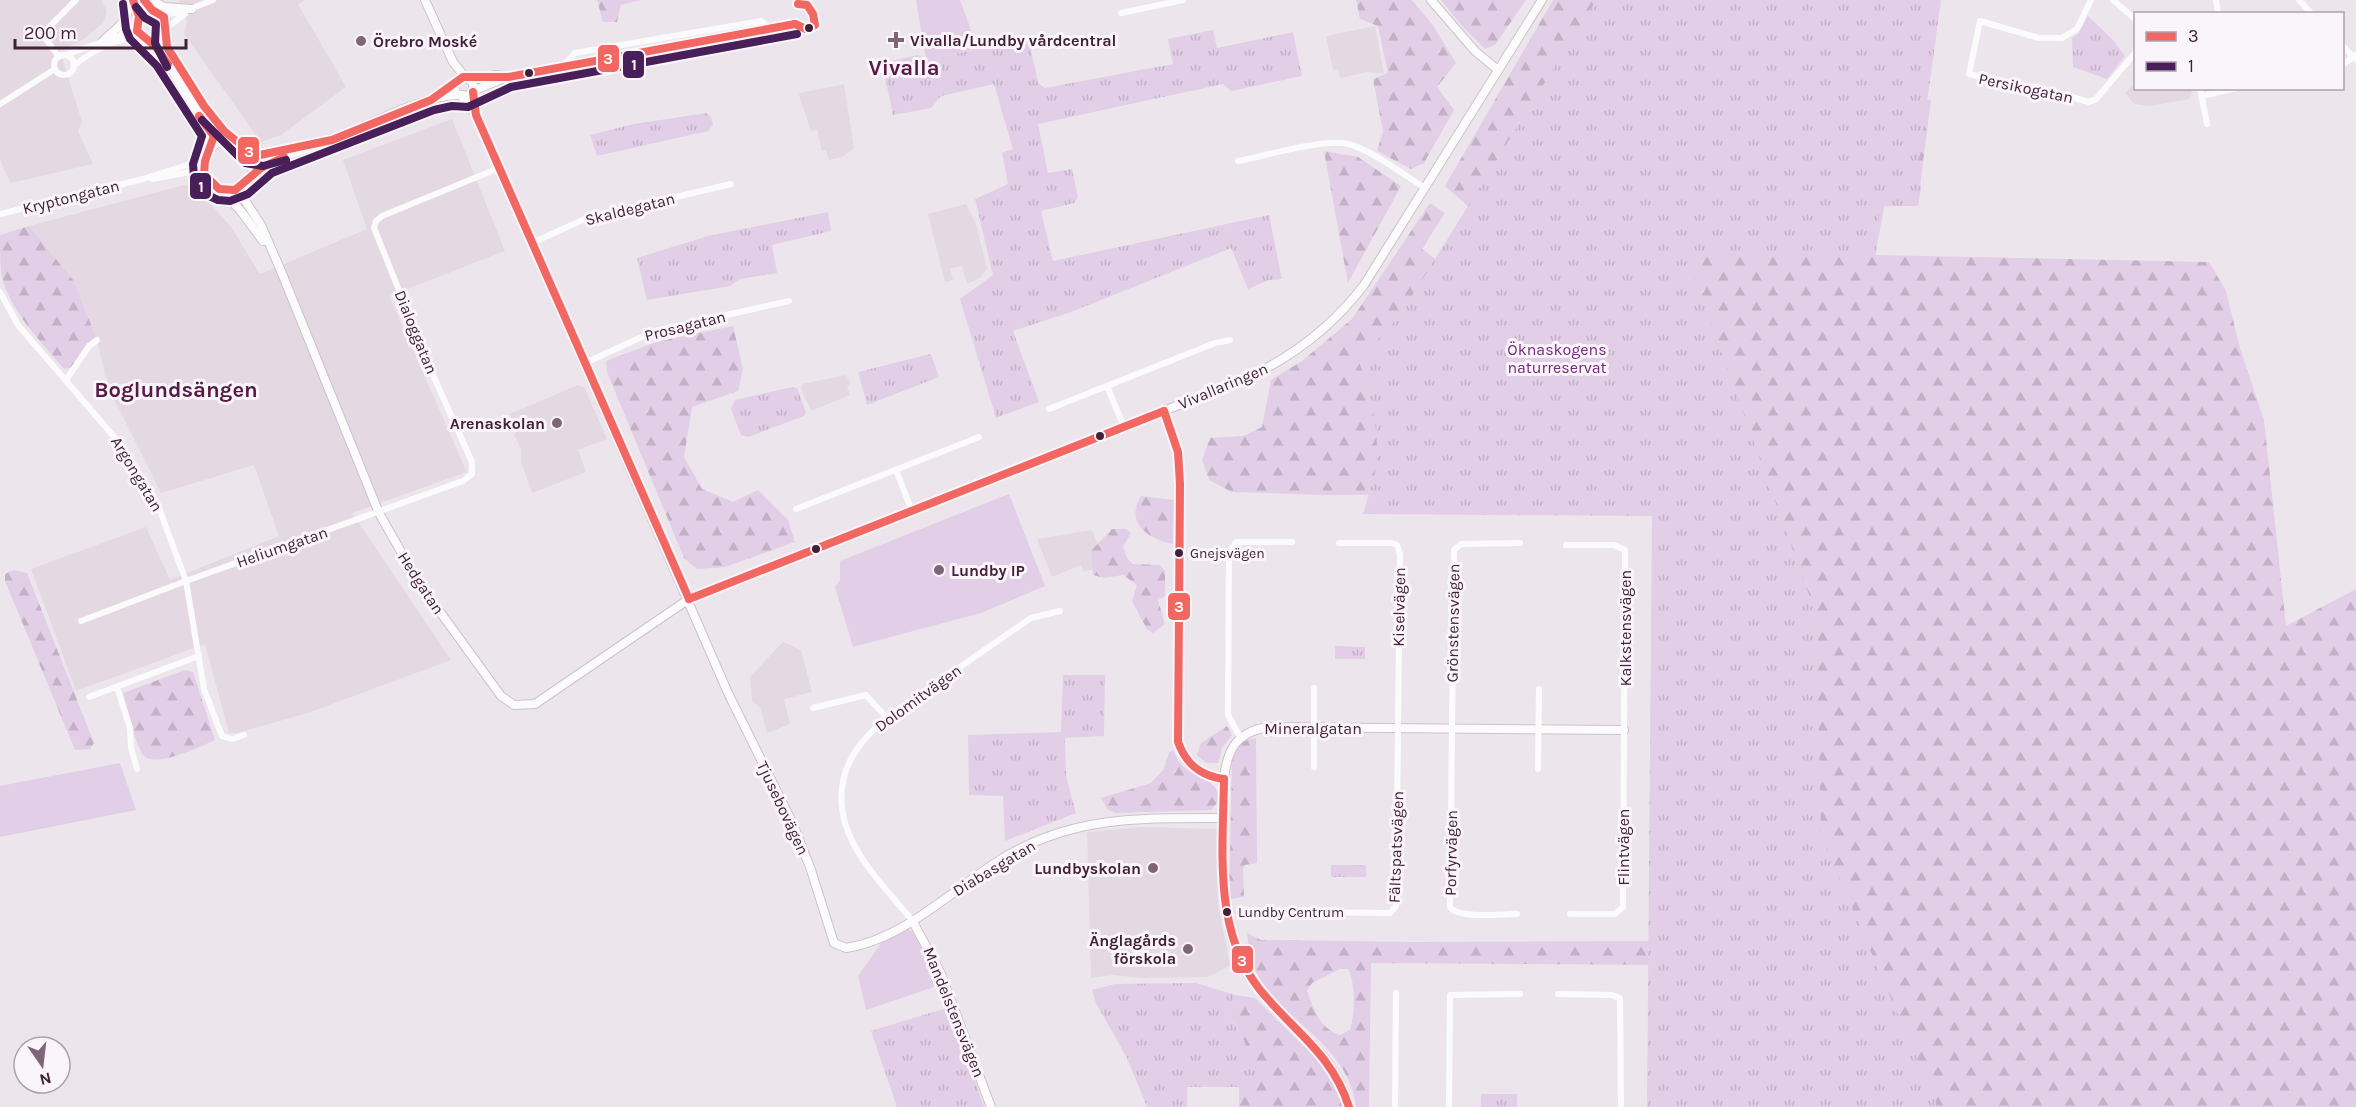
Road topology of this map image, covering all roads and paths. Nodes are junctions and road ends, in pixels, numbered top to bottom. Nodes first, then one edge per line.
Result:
1 (76, 0) edge
2 (128, 0) edge
3 (133, 0) edge
4 (144, 0) edge
5 (152, 0) edge
6 (213, 0) edge
7 (425, 0) edge
8 (1183, 0) edge
9 (1431, 0) edge
10 (1542, 0) edge
11 (2091, 0) edge
12 (2113, 0) edge
13 (2299, 0) edge
14 (192, 9) junction
15 (152, 10) junction
16 (2310, 12) edge
17 (1120, 13) dead end
18 (161, 14) junction
19 (2134, 18) edge
20 (137, 19) junction
21 (795, 24) dead end
22 (165, 31) junction
23 (144, 38) junction
24 (102, 42) junction
25 (2344, 46) edge
26 (2134, 54) edge
27 (62, 56) junction
28 (2355, 57) edge
29 (453, 63) junction
30 (74, 66) junction
31 (55, 69) junction
32 (1498, 70) junction
33 (508, 77) junction
34 (468, 79) junction
35 (454, 83) junction
36 (2218, 90) edge
37 (473, 92) junction
38 (2201, 92) edge
39 (460, 96) junction
40 (430, 100) junction
41 (0, 105) edge
42 (476, 115) junction
43 (2207, 124) dead end
44 (237, 143) junction
45 (319, 144) junction
46 (209, 150) junction
47 (250, 154) junction
48 (1238, 161) dead end
49 (499, 168) junction
50 (204, 174) junction
51 (250, 178) junction
52 (142, 179) junction
53 (731, 184) dead end
54 (1425, 188) junction
55 (219, 189) junction
56 (0, 214) edge
57 (532, 243) junction
58 (272, 254) junction
59 (0, 292) edge
60 (789, 301) dead end
61 (97, 340) dead end
62 (1230, 340) dead end
63 (585, 363) junction
64 (66, 380) junction
65 (1107, 386) junction
66 (1049, 409) dead end
67 (1164, 411) junction
68 (1124, 427) junction
69 (979, 437) dead end
70 (896, 470) junction
71 (796, 509) dead end
72 (912, 511) junction
73 (379, 513) junction
74 (1292, 542) dead end
75 (1338, 543) dead end
76 (1520, 543) dead end
77 (1566, 545) dead end
78 (186, 581) junction
79 (689, 599) junction
80 (1060, 611) dead end
81 (81, 621) dead end
82 (199, 656) junction
83 (117, 687) junction
84 (1314, 688) dead end
85 (1539, 689) dead end
86 (89, 697) dead end
87 (813, 708) dead end
88 (886, 717) junction
89 (1314, 727) junction
90 (1398, 728) junction
91 (1452, 729) junction
92 (1538, 730) junction
93 (1624, 730) junction
94 (244, 735) dead end
95 (1240, 737) junction
96 (1314, 767) dead end
97 (1538, 769) dead end
98 (137, 770) dead end
99 (1224, 779) junction
100 (1224, 818) junction
101 (1268, 912) dead end
102 (1517, 914) dead end
103 (1570, 914) dead end
104 (912, 920) junction
105 (1396, 993) dead end
106 (1520, 994) dead end
107 (1558, 994) dead end
108 (991, 1107) edge
109 (1349, 1107) edge
110 (1395, 1107) edge
111 (1449, 1107) edge
112 (1621, 1107) edge

1 - 27 street
2 - 24 street
3 - 20 street
4 - 15 street
5 - 14 street
6 - 14 street
7 - 29 street
8 - 17 street
9 - 32 street
10 - 32 street, Vivallaringen
11 - 26 street, Persikogatan
12 - 19 street
13 - 16 street
14 - 18 street
14 - 22 street
15 - 18 street
15 - 20 street
18 - 22 street
20 - 23 street
20 - 24 street
21 - 33 street
22 - 23 street
22 - 44 street
23 - 30 street
23 - 46 street
24 - 27 street
25 - 28 street
27 - 30 street
27 - 31 street
29 - 34 street
29 - 35 street
30 - 31 street
31 - 41 street
32 - 54 street, Vivallaringen
33 - 34 street
33 - 37 street
34 - 35 street
34 - 37 street
35 - 39 street
35 - 40 street
36 - 38 street
37 - 39 street
37 - 42 street
38 - 43 street
39 - 40 street
39 - 42 street
40 - 45 street
42 - 49 street
44 - 46 street
44 - 47 street
45 - 47 street
45 - 51 street
46 - 50 street
46 - 52 street, Kryptongatan
47 - 51 street
48 - 54 street
49 - 57 street
49 - 73 street, Dialoggatan
50 - 52 street, Kryptongatan
50 - 55 street
51 - 55 street
51 - 58 street, Hedgatan
52 - 56 street, Kryptongatan
53 - 57 street, Skaldegatan
54 - 67 street, Vivallaringen
55 - 58 street, Hedgatan
57 - 63 street
58 - 73 street, Hedgatan
59 - 64 street, Argongatan
60 - 63 street, Prosagatan
61 - 64 street
62 - 65 street
63 - 79 street
64 - 78 street, Argongatan
65 - 66 street
65 - 68 street
67 - 68 street, Vivallaringen
67 - 99 street
68 - 72 street, Vivallaringen
69 - 70 street
70 - 71 street
70 - 72 street
72 - 79 street, Vivallaringen
73 - 78 street, Heliumgatan
73 - 79 street, Hedgatan
74 - 95 street
75 - 90 street, Kiselvägen
76 - 91 street, Grönstensvägen
77 - 93 street, Kalkstensvägen
78 - 81 street
78 - 82 street, Argongatan
79 - 104 street, Tjusebovägen
80 - 88 street, Dolomitvägen
82 - 83 street
82 - 94 street, Argongatan
83 - 86 street
83 - 98 street
84 - 89 street
85 - 92 street
87 - 88 street
88 - 104 street, Dolomitvägen
89 - 90 street, Mineralgatan
89 - 95 street, Mineralgatan
89 - 96 street
90 - 91 street, Mineralgatan
90 - 101 street, Fältspatsvägen
91 - 92 street, Mineralgatan
91 - 102 street, Porfyrvägen
92 - 93 street, Mineralgatan
92 - 97 street
93 - 103 street, Flintvägen
95 - 99 street, Mineralgatan
99 - 100 street, Mineralgatan
100 - 104 street, Diabasgatan
100 - 109 street, Mineralgatan
104 - 108 street, Mandelstensvägen
105 - 110 street
106 - 111 street
107 - 112 street

